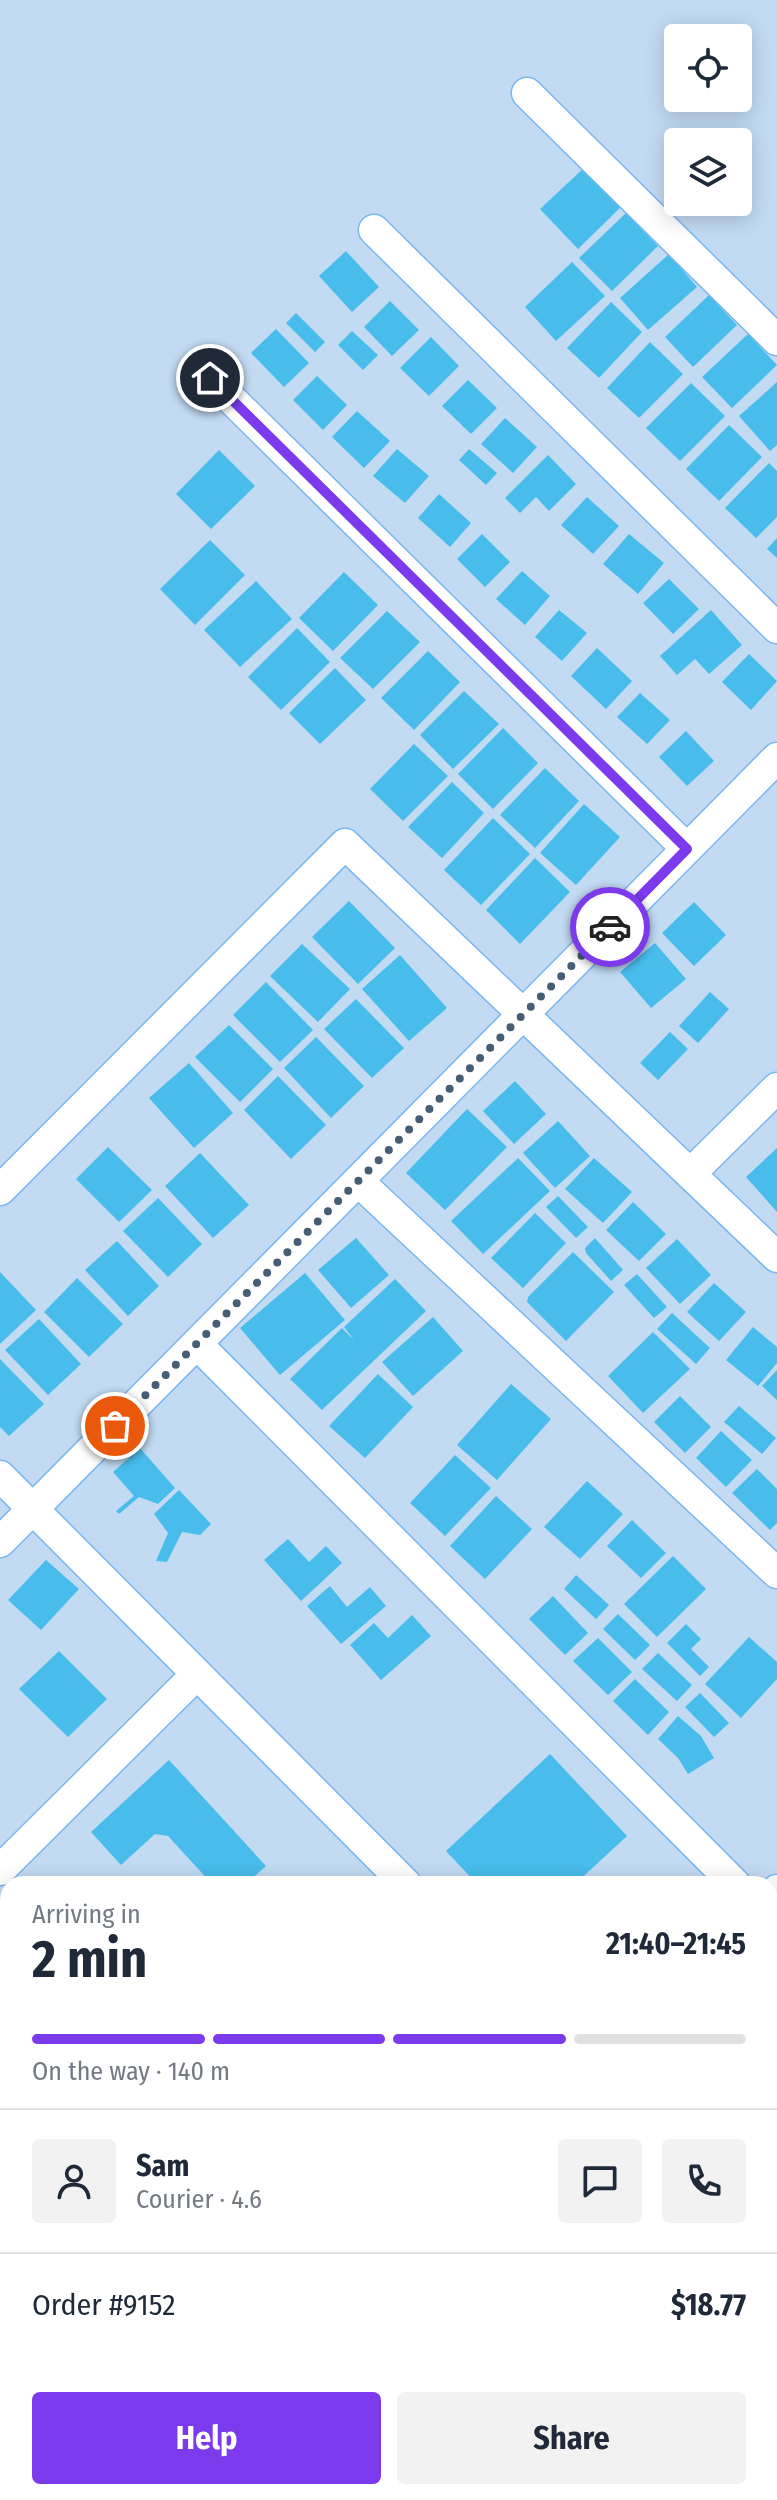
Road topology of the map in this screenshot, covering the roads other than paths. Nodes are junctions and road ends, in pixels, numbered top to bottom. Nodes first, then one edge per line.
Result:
1 (527, 93) dead end
2 (374, 230) dead end
3 (777, 340) edge
4 (210, 378) dead end
5 (777, 628) edge
6 (777, 758) edge
7 (687, 849) junction
8 (523, 1015) junction
9 (777, 1088) edge
10 (690, 1174) junction
11 (358, 1181) junction
12 (0, 1190) edge
13 (777, 1257) edge
14 (197, 1344) junction
15 (0, 1476) edge
16 (33, 1509) junction
17 (0, 1542) edge
18 (777, 1573) edge
19 (197, 1674) junction
20 (0, 1870) edge
21 (398, 1876) edge
22 (727, 1876) edge

1 - 3 street
2 - 5 street
4 - 7 street
6 - 7 street
7 - 8 street
8 - 10 street
8 - 11 street
8 - 12 street
9 - 10 street
10 - 13 street
11 - 14 street
11 - 18 street
14 - 16 street
14 - 22 street
15 - 16 street
16 - 17 street
16 - 19 street
19 - 20 street
19 - 21 street

